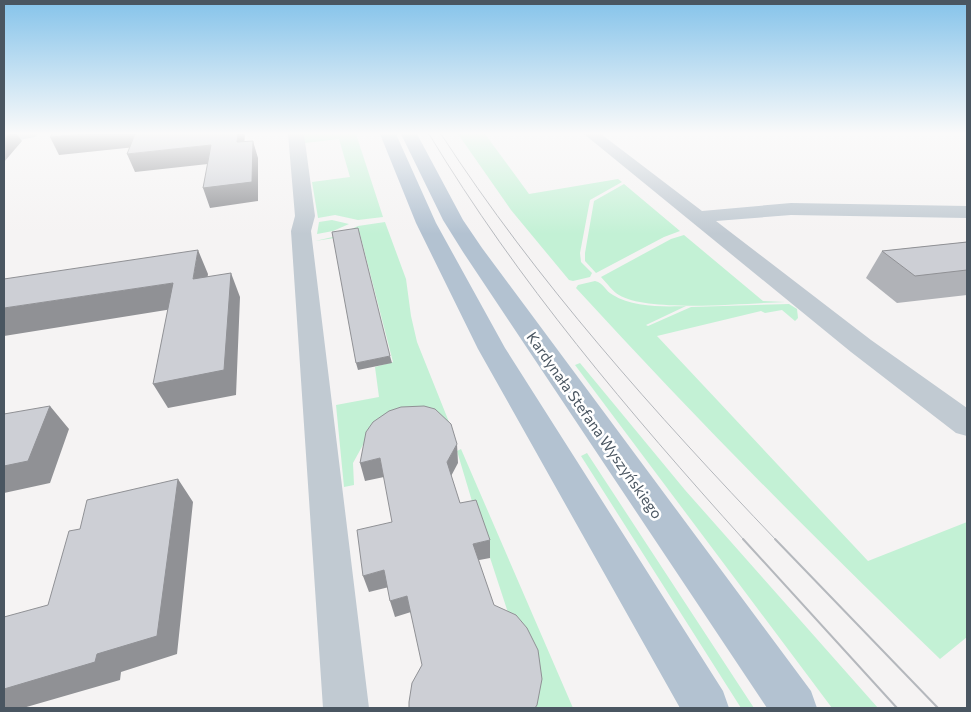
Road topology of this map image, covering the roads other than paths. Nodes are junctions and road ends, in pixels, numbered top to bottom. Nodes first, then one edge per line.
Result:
1 (300, 167) edge
2 (402, 167) edge
3 (426, 167) edge
4 (634, 167) edge
5 (967, 212) edge
6 (696, 217) junction
7 (967, 424) edge
8 (346, 708) edge
9 (706, 708) edge
10 (794, 708) edge

1 - 8 street
2 - 9 main road
3 - 10 main road, Kardynała Stefana Wyszyńskiego
4 - 6 street
5 - 6 street
6 - 7 street

